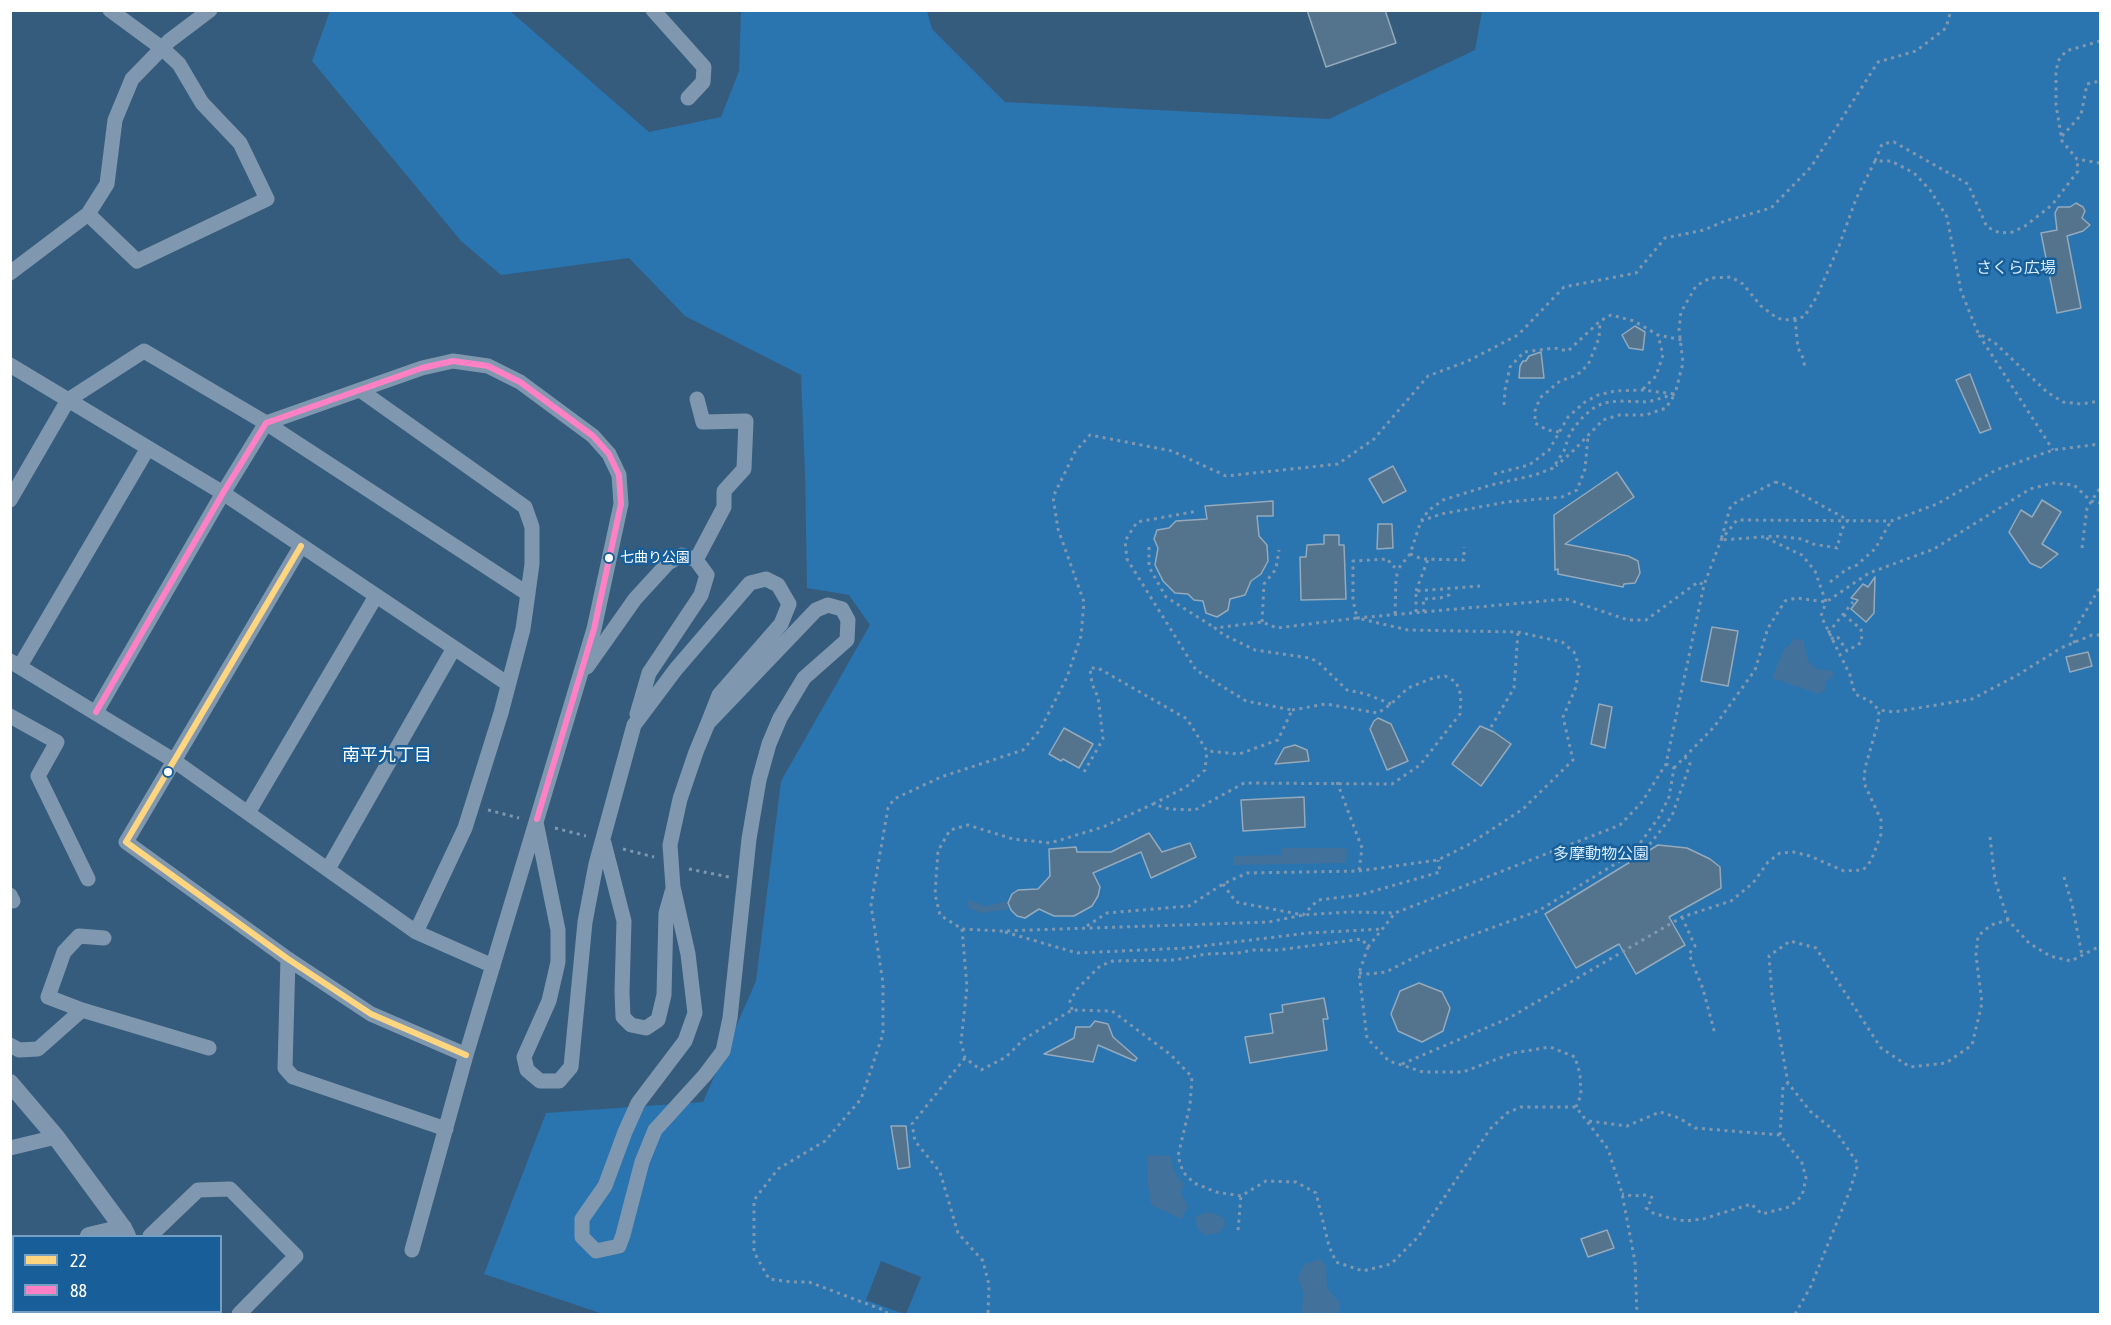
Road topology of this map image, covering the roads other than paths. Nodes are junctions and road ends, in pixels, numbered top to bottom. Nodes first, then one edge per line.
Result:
1 (110, 10) edge
2 (210, 10) edge
3 (653, 10) edge
4 (163, 49) junction
5 (688, 98) dead end
6 (88, 214) junction
7 (10, 273) edge
8 (10, 365) edge
9 (360, 390) junction
10 (697, 399) dead end
11 (68, 400) junction
12 (266, 423) junction
13 (148, 448) junction
14 (223, 493) junction
15 (10, 500) edge
16 (301, 546) junction
17 (696, 560) junction
18 (528, 594) junction
19 (376, 596) junction
20 (453, 648) junction
21 (15, 663) edge
22 (580, 677) junction
23 (508, 684) junction
24 (96, 712) junction
25 (10, 716) edge
26 (708, 723) junction
27 (634, 725) junction
28 (173, 760) junction
29 (248, 813) junction
30 (536, 822) junction
31 (603, 842) junction
32 (328, 869) junction
33 (88, 879) dead end
34 (673, 887) junction
35 (416, 932) junction
36 (104, 938) dead end
37 (288, 959) junction
38 (493, 966) junction
39 (82, 1011) junction
40 (10, 1045) edge
41 (209, 1048) dead end
42 (466, 1055) junction
43 (10, 1083) edge
44 (446, 1129) junction
45 (56, 1137) junction
46 (10, 1148) edge
47 (125, 1232) edge
48 (98, 1235) edge
49 (151, 1235) edge
50 (412, 1250) dead end
51 (241, 1314) edge

1 - 4 street
2 - 4 street
3 - 5 street
4 - 6 street
4 - 6 street
6 - 7 street
8 - 11 street
9 - 12 street
9 - 18 street
9 - 22 street
10 - 17 street
11 - 12 street
11 - 13 street
11 - 15 street
12 - 14 street
12 - 18 street
13 - 14 street
13 - 21 street
14 - 16 street
14 - 24 street
16 - 19 street
16 - 28 street
17 - 22 street
17 - 27 street
18 - 23 street
19 - 20 street
19 - 29 street
20 - 23 street
20 - 32 street
21 - 24 street
22 - 30 street
23 - 35 street
24 - 28 street
25 - 33 street
26 - 27 street
26 - 34 street
26 - 34 street
27 - 31 street
28 - 29 street
28 - 37 street
29 - 32 street
30 - 31 street
30 - 38 street
31 - 34 street
32 - 35 street
35 - 38 street
36 - 39 street
37 - 42 street
37 - 44 street
38 - 42 street
39 - 40 street
39 - 41 street
42 - 44 street
43 - 45 street
44 - 50 street
45 - 46 street
45 - 47 street
47 - 48 street
49 - 51 street

